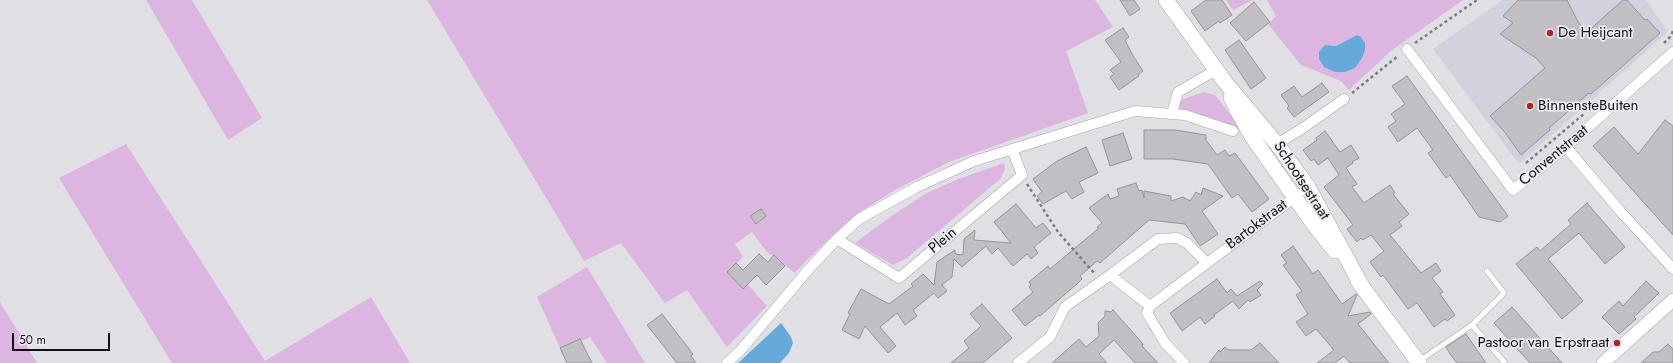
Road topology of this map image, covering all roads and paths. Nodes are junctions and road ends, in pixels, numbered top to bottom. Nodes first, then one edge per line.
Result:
1 (1166, 0) edge
2 (1673, 31) edge
3 (1407, 48) dead end
4 (1659, 48) dead end
5 (1673, 52) edge
6 (1220, 76) junction
7 (1344, 99) dead end
8 (1590, 109) dead end
9 (1172, 113) junction
10 (1233, 131) dead end
11 (1253, 138) junction
12 (1277, 144) junction
13 (1566, 148) junction
14 (1012, 149) junction
15 (1523, 165) dead end
16 (1022, 175) junction
17 (1308, 187) junction
18 (1294, 198) junction
19 (837, 239) junction
20 (1207, 263) junction
21 (1673, 268) edge
22 (1486, 271) dead end
23 (1110, 275) junction
24 (1101, 282) junction
25 (1364, 290) junction
26 (1673, 300) edge
27 (1150, 306) junction
28 (1472, 325) junction
29 (1418, 362) edge
30 (727, 363) edge
31 (1018, 363) edge
32 (1184, 363) edge
33 (1505, 363) edge
34 (1604, 363) edge

1 - 6 main road, Schootsestraat
2 - 4 path
3 - 13 street, Conventstraat
5 - 13 street, Conventstraat
6 - 9 street
6 - 11 main road, Schootsestraat
6 - 12 main road, Schootsestraat
7 - 12 street
8 - 15 path
9 - 10 street
9 - 14 street
11 - 12 street
11 - 18 main road, Schootsestraat
12 - 17 main road, Schootsestraat
13 - 21 street
14 - 16 street
14 - 19 street
16 - 19 street, Plein
16 - 24 path
17 - 18 street, Bartokstraat
17 - 25 main road, Schootsestraat
18 - 20 street, Bartokstraat
18 - 25 main road, Schootsestraat
19 - 30 street
20 - 23 street
20 - 27 street, Bartokstraat
22 - 28 lane
23 - 24 street
23 - 27 street
24 - 31 street
25 - 29 main road, Schootsestraat
26 - 34 street
27 - 32 street
28 - 29 lane
28 - 33 lane

